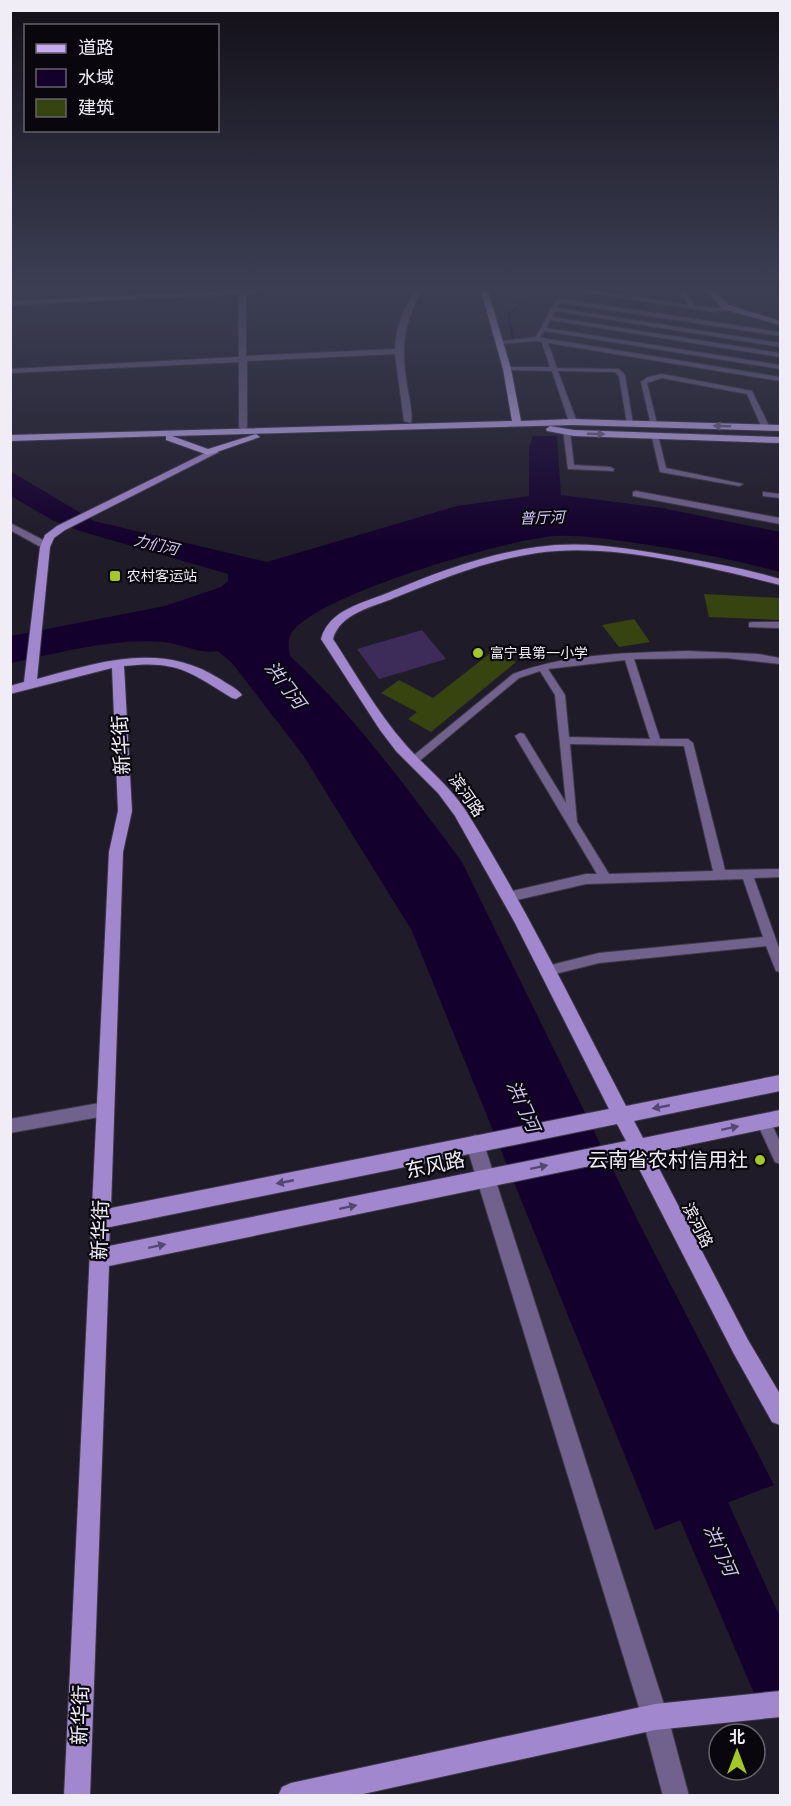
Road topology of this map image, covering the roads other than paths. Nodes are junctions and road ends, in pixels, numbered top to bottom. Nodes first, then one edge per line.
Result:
1 (243, 375) edge
2 (402, 375) edge
3 (508, 375) edge
4 (556, 375) edge
5 (621, 375) edge
6 (752, 375) edge
7 (623, 380) junction
8 (780, 380) edge
9 (644, 384) junction
10 (408, 421) dead end
11 (573, 422) junction
12 (631, 423) junction
13 (653, 424) junction
14 (518, 425) junction
15 (243, 428) dead end
16 (766, 428) junction
17 (780, 428) edge
18 (288, 431) junction
19 (228, 432) junction
20 (566, 432) junction
21 (198, 433) junction
22 (140, 435) junction
23 (654, 435) junction
24 (10, 438) edge
25 (780, 440) edge
26 (234, 443) junction
27 (192, 447) junction
28 (214, 452) junction
29 (194, 462) junction
30 (610, 469) dead end
31 (739, 484) dead end
32 (636, 494) dead end
33 (766, 494) dead end
34 (780, 496) edge
35 (780, 521) edge
36 (10, 526) edge
37 (43, 544) dead end
38 (780, 582) edge
39 (752, 625) dead end
40 (780, 625) edge
41 (629, 657) junction
42 (780, 661) edge
43 (117, 665) junction
44 (543, 668) junction
45 (30, 685) junction
46 (10, 690) edge
47 (236, 695) dead end
48 (520, 736) dead end
49 (565, 740) junction
50 (656, 742) junction
51 (413, 760) junction
52 (573, 825) junction
53 (780, 873) edge
54 (747, 874) junction
55 (720, 875) junction
56 (605, 878) junction
57 (508, 897) junction
58 (771, 941) junction
59 (780, 967) edge
60 (547, 971) junction
61 (780, 1083) edge
62 (105, 1109) junction
63 (621, 1115) junction
64 (772, 1120) edge
65 (10, 1126) edge
66 (475, 1144) junction
67 (637, 1147) junction
68 (780, 1157) edge
69 (485, 1178) junction
70 (101, 1219) junction
71 (99, 1258) junction
72 (780, 1414) edge
73 (780, 1704) edge
74 (655, 1717) junction
75 (77, 1796) edge
76 (291, 1796) edge
77 (676, 1796) edge

1 - 15 street
2 - 10 street
3 - 14 main road
4 - 11 lane
5 - 7 lane
6 - 8 street
7 - 9 lane
7 - 12 lane
9 - 13 lane
9 - 16 lane
11 - 12 main road
11 - 14 main road
12 - 13 main road
16 -> 13 main road
14 - 18 main road
14 - 20 main road
16 - 17 main road
18 - 19 main road
18 - 26 main road
19 - 21 main road
19 - 26 main road
20 -> 23 main road
20 - 30 lane
21 - 22 main road
21 - 27 main road
22 - 24 main road
22 - 27 main road
23 - 25 main road
23 - 31 lane
26 - 28 main road
27 - 28 main road
27 - 29 street
28 - 29 street
29 - 45 street
32 - 35 street
33 - 34 lane
36 - 37 street
38 - 51 street, 滨河路
39 - 40 lane
41 - 42 lane
41 - 44 lane
41 - 50 lane
43 - 45 street
43 - 47 street
43 - 62 street, 新华街
44 - 49 lane
44 - 51 lane
45 - 46 street
48 - 52 lane
49 - 50 lane
49 - 52 lane
50 - 55 lane
51 - 57 street, 滨河路
52 - 56 lane
53 - 54 lane
54 - 55 lane
54 - 58 lane
55 - 56 lane
56 - 57 lane
57 - 60 street, 滨河路
58 - 59 lane
58 - 60 lane
60 - 63 street, 滨河路
61 -> 63 street, 东风路
62 - 65 lane
62 - 70 street, 新华街
63 - 66 street, 东风路
63 - 67 street, 滨河路
67 -> 64 street, 东风路
64 - 68 lane
66 - 69 street
66 -> 70 street, 东风路
69 -> 67 street, 东风路
67 - 72 street, 滨河路
71 -> 69 street, 东风路
69 - 74 street
70 - 71 street, 新华街
71 - 75 street, 新华街
73 - 74 street
74 - 76 street
74 - 77 street

